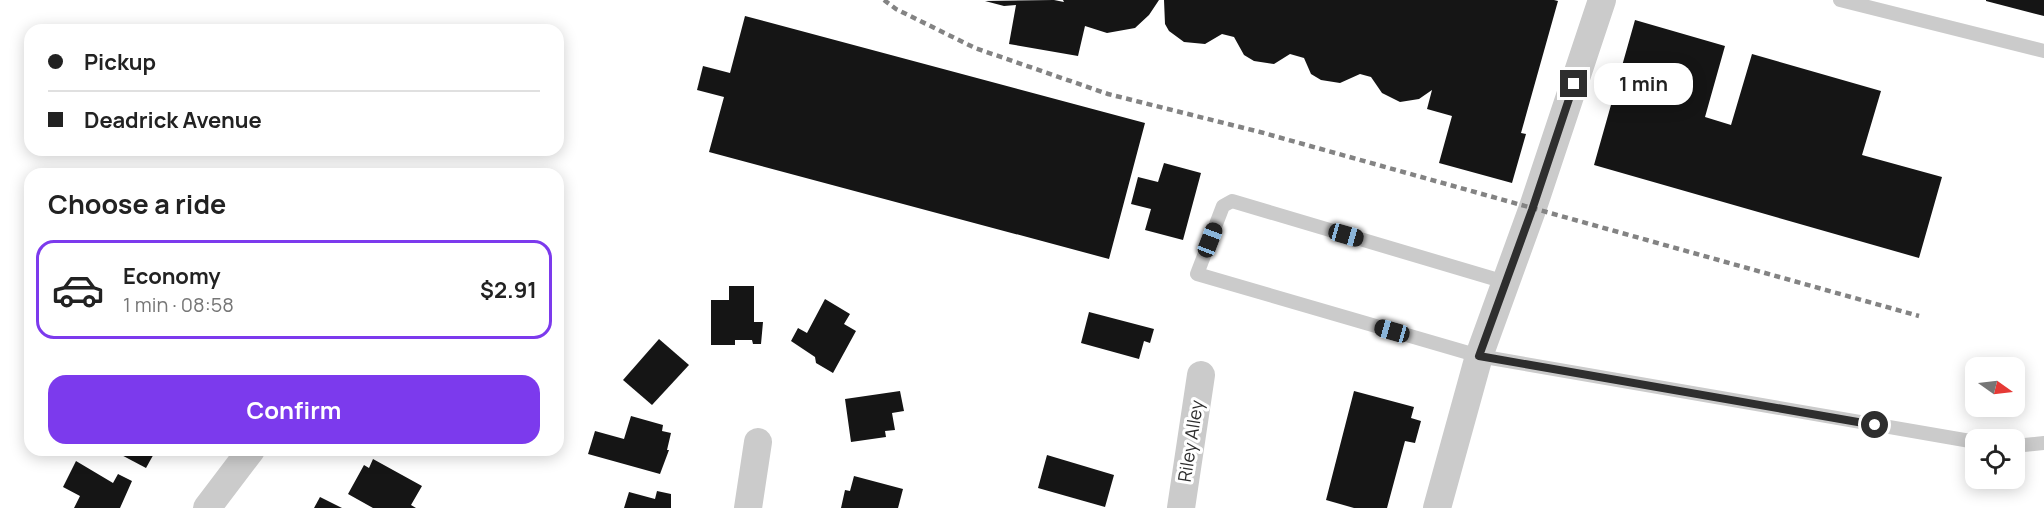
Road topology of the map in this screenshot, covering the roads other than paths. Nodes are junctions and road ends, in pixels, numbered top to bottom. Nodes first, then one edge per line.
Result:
1 (1602, 0) edge
2 (1840, 0) edge
3 (2044, 51) edge
4 (1506, 282) junction
5 (1479, 356) junction
6 (1201, 375) dead end
7 (1965, 440) edge
8 (758, 442) dead end
9 (2044, 443) edge
10 (2025, 445) edge
11 (246, 456) edge
12 (207, 508) edge
13 (748, 508) edge
14 (1181, 508) edge
15 (1437, 508) edge

1 - 4 street
2 - 3 lane
4 - 5 street
4 - 5 lane
5 - 7 lane
5 - 15 street
6 - 14 street, Riley Alley
8 - 13 street
9 - 10 lane
11 - 12 street

